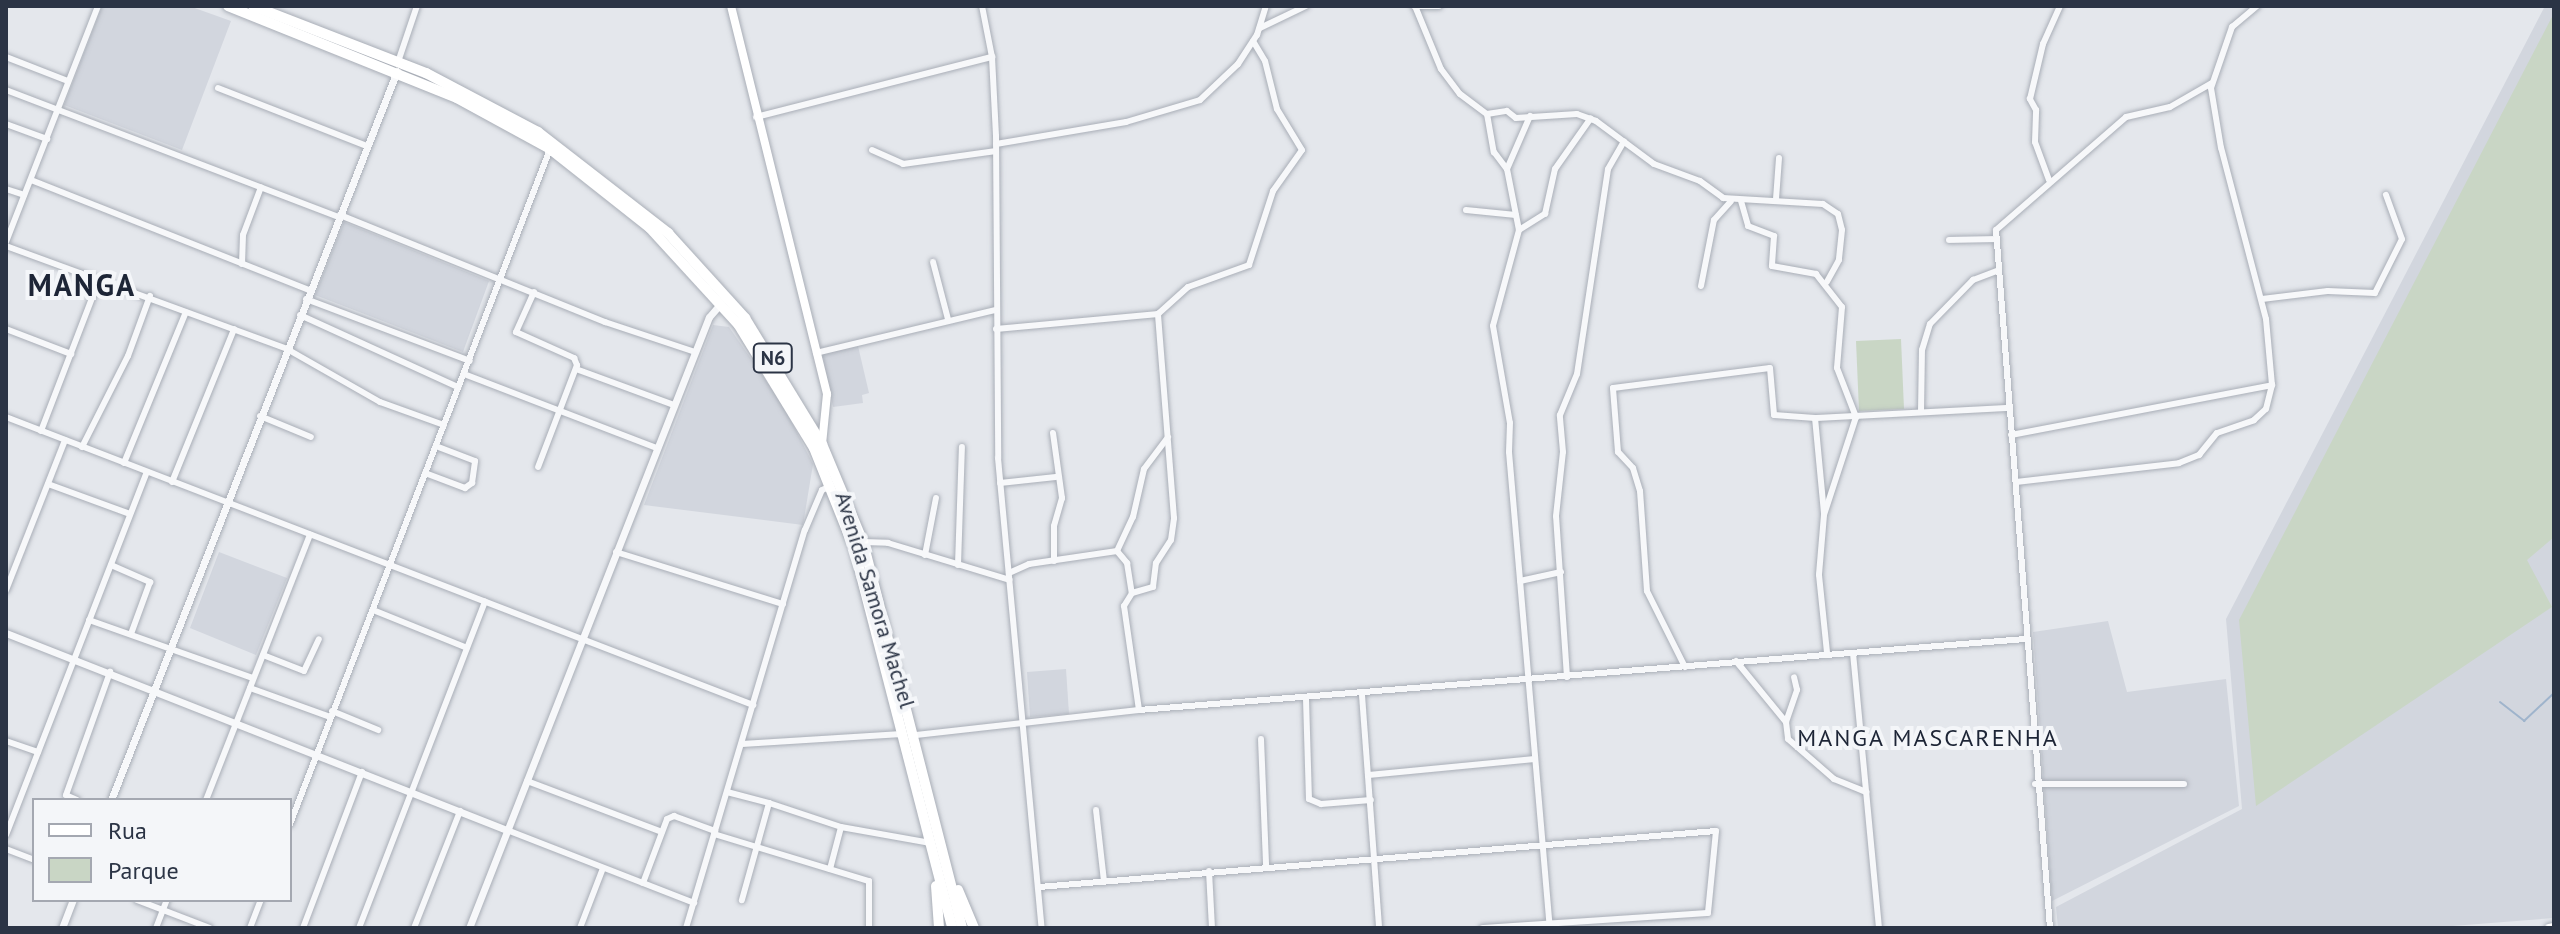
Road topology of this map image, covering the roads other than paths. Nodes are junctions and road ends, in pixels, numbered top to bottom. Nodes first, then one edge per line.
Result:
1 (98, 6) edge
2 (253, 6) edge
3 (417, 6) edge
4 (731, 6) edge
5 (982, 6) edge
6 (1266, 6) edge
7 (1306, 6) edge
8 (1414, 6) edge
9 (1439, 6) edge
10 (2060, 6) edge
11 (2257, 6) edge
12 (229, 7) edge
13 (274, 18) junction
14 (1260, 28) junction
15 (1253, 41) junction
16 (6, 57) edge
17 (992, 57) junction
18 (398, 66) junction
19 (68, 81) junction
20 (2212, 83) junction
21 (218, 88) dead end
22 (6, 90) edge
23 (58, 107) junction
24 (1487, 114) junction
25 (1530, 116) junction
26 (756, 117) junction
27 (1591, 118) junction
28 (6, 124) edge
29 (47, 139) junction
30 (1624, 141) junction
31 (367, 146) junction
32 (996, 148) junction
33 (550, 149) junction
34 (872, 150) dead end
35 (1779, 158) dead end
36 (1507, 169) junction
37 (31, 180) junction
38 (2049, 180) junction
39 (261, 187) junction
40 (6, 189) edge
41 (24, 195) junction
42 (2386, 195) dead end
43 (1776, 199) junction
44 (1731, 201) junction
45 (1741, 201) junction
46 (1466, 210) dead end
47 (1516, 215) junction
48 (339, 216) junction
49 (1519, 230) junction
50 (1995, 239) junction
51 (1949, 240) dead end
52 (6, 244) edge
53 (933, 262) dead end
54 (242, 264) junction
55 (1997, 271) junction
56 (501, 279) junction
57 (99, 280) junction
58 (1827, 282) junction
59 (1701, 286) dead end
60 (534, 292) junction
61 (308, 294) junction
62 (150, 296) junction
63 (2262, 299) junction
64 (721, 303) junction
65 (995, 310) junction
66 (186, 312) junction
67 (1158, 314) junction
68 (300, 315) junction
69 (948, 319) junction
70 (6, 329) edge
71 (234, 329) junction
72 (996, 329) junction
73 (287, 349) junction
74 (695, 352) junction
75 (816, 353) junction
76 (71, 354) junction
77 (470, 361) junction
78 (576, 369) junction
79 (464, 374) junction
80 (2272, 385) junction
81 (458, 387) junction
82 (674, 405) junction
83 (2008, 408) junction
84 (559, 412) junction
85 (1921, 412) junction
86 (260, 416) junction
87 (6, 417) edge
88 (1856, 417) junction
89 (1815, 418) junction
90 (444, 425) junction
91 (41, 431) junction
92 (1053, 433) dead end
93 (2011, 435) junction
94 (311, 437) dead end
95 (1168, 437) junction
96 (65, 440) junction
97 (822, 444) junction
98 (436, 446) junction
99 (82, 447) junction
100 (962, 447) dead end
101 (657, 448) junction
102 (124, 463) junction
103 (538, 467) dead end
104 (147, 472) junction
105 (425, 473) junction
106 (1056, 477) junction
107 (172, 482) junction
108 (2016, 482) junction
109 (1000, 483) junction
110 (48, 484) junction
111 (831, 486) junction
112 (936, 498) dead end
113 (226, 503) junction
114 (130, 514) junction
115 (1824, 515) junction
116 (310, 535) junction
117 (863, 542) junction
118 (1117, 551) junction
119 (616, 552) junction
120 (925, 555) junction
121 (1054, 561) junction
122 (111, 565) junction
123 (389, 565) junction
124 (958, 565) junction
125 (1561, 572) junction
126 (1010, 577) junction
127 (1520, 581) junction
128 (6, 590) edge
129 (1132, 593) junction
130 (485, 602) junction
131 (783, 604) junction
132 (373, 610) junction
133 (89, 620) junction
134 (6, 633) edge
135 (131, 634) junction
136 (319, 639) dead end
137 (2026, 639) junction
138 (582, 640) junction
139 (170, 648) junction
140 (467, 648) junction
141 (1827, 653) junction
142 (1853, 653) junction
143 (263, 655) junction
144 (75, 659) junction
145 (1736, 661) junction
146 (1685, 667) junction
147 (110, 672) junction
148 (1567, 677) junction
149 (1794, 677) dead end
150 (253, 678) junction
151 (1528, 682) junction
152 (250, 688) junction
153 (154, 690) junction
154 (1362, 695) junction
155 (1306, 699) junction
156 (753, 705) junction
157 (1139, 710) junction
158 (331, 714) junction
159 (1025, 721) junction
160 (1786, 722) junction
161 (236, 723) junction
162 (378, 730) dead end
163 (904, 734) junction
164 (916, 735) junction
165 (1261, 739) dead end
166 (6, 741) edge
167 (742, 744) junction
168 (38, 752) junction
169 (317, 754) junction
170 (1534, 759) junction
171 (362, 772) junction
172 (1369, 775) junction
173 (527, 781) junction
174 (2035, 784) junction
175 (2184, 784) dead end
176 (411, 792) junction
177 (727, 792) junction
178 (1866, 792) junction
179 (73, 798) edge
180 (112, 798) edge
181 (207, 798) edge
182 (1371, 800) junction
183 (769, 803) junction
184 (1096, 810) dead end
185 (460, 811) junction
186 (292, 819) edge
187 (841, 827) junction
188 (507, 830) junction
189 (662, 832) junction
190 (715, 832) junction
191 (6, 835) edge
192 (931, 843) junction
193 (1542, 843) junction
194 (760, 846) junction
195 (6, 849) edge
196 (1374, 857) junction
197 (32, 859) edge
198 (934, 859) junction
199 (1266, 865) junction
200 (603, 868) junction
201 (830, 869) junction
202 (948, 870) junction
203 (1209, 871) junction
204 (1104, 881) junction
205 (643, 883) junction
206 (1039, 887) junction
207 (742, 900) dead end
208 (72, 902) edge
209 (142, 902) edge
210 (166, 902) edge
211 (260, 902) edge
212 (694, 903) junction
213 (163, 910) junction
214 (1550, 927) edge
215 (62, 928) edge
216 (156, 928) edge
217 (210, 928) edge
218 (250, 928) edge
219 (303, 928) edge
220 (359, 928) edge
221 (414, 928) edge
222 (469, 928) edge
223 (580, 928) edge
224 (686, 928) edge
225 (869, 928) edge
226 (939, 928) edge
227 (952, 928) edge
228 (962, 928) edge
229 (974, 928) edge
230 (1042, 928) edge
231 (1212, 928) edge
232 (1379, 928) edge
233 (1482, 928) edge
234 (1879, 928) edge
235 (2050, 928) edge

1 - 19 street
2 - 13 highway, N6
3 - 18 street
4 - 26 main road
5 - 17 street
6 - 14 street
7 - 14 street
8 - 9 street
8 - 24 street
10 - 38 street
11 - 20 street
12 - 13 highway, N6
13 - 18 highway, N6
13 - 18 highway, Avenida Samora Machel / N6
14 - 15 street
15 - 32 street
15 - 67 street
16 - 19 street
17 - 26 street
17 - 32 street
18 - 31 street
18 - 33 highway, N6
18 - 97 highway, Avenida Samora Machel / N6
19 - 23 street
20 - 38 street
20 - 63 street
21 - 31 street
22 - 23 street
23 - 29 street
23 - 39 street
24 - 25 street
24 - 36 street
25 - 27 street
25 - 36 street
26 - 75 main road
27 - 30 street
27 - 49 street
28 - 29 street
29 - 37 street
30 - 44 street
30 - 125 street
31 - 48 street
32 - 34 street
32 - 65 street
33 - 56 street
33 - 64 highway, Avenida Samora Machel / N6
35 - 43 street
36 - 47 street
37 - 41 street
37 - 54 street
38 - 50 street
39 - 48 street
39 - 54 street
40 - 41 street
41 - 52 street
42 - 63 street
43 - 45 street
43 - 58 street
44 - 45 street
44 - 59 street
45 - 58 street
46 - 47 street
47 - 49 street
48 - 56 street
48 - 61 street
49 - 127 street
50 - 51 street
50 - 55 street
52 - 57 street
53 - 69 street
54 - 61 street
55 - 83 street
55 - 85 street
56 - 60 street
56 - 77 street
57 - 62 street
57 - 76 street
58 - 88 street
60 - 74 street
60 - 78 street
61 - 68 street
61 - 77 street
62 - 66 street
62 - 99 street
63 - 80 street
64 - 74 street
64 - 111 highway, Avenida Samora Machel / N6
65 - 69 street
65 - 72 street
66 - 71 street
66 - 102 street
67 - 72 street
67 - 95 street
68 - 73 street
68 - 81 street
69 - 75 street
70 - 76 street
71 - 73 street
71 - 107 street
72 - 109 street
73 - 86 street
73 - 90 street
74 - 82 street
75 - 97 main road
76 - 91 street
77 - 79 street
78 - 82 street
78 - 84 street
79 - 81 street
79 - 84 street
80 - 93 street
80 - 108 street
81 - 90 street
82 - 101 street
83 - 85 street
83 - 93 street
84 - 101 street
84 - 103 street
85 - 88 street
86 - 94 street
86 - 113 street
87 - 91 street
88 - 89 street
88 - 115 street
89 - 115 street
89 - 146 street
90 - 98 street
91 - 96 street
92 - 106 street
93 - 108 street
95 - 118 street
95 - 129 street
96 - 99 street
96 - 110 street
97 - 117 highway, Avenida Samora Machel / N6
98 - 105 street
98 - 105 street
99 - 102 street
100 - 124 street
101 - 119 street
102 - 104 street
104 - 107 street
104 - 114 street
105 - 123 street
106 - 109 street
106 - 121 street
107 - 113 street
108 - 137 street
109 - 126 street
110 - 114 street
110 - 128 street
111 - 131 street
111 - 163 highway, Avenida Samora Machel / N6
112 - 120 street
113 - 116 street
113 - 139 street
114 - 122 street
115 - 141 street
116 - 123 street
116 - 143 street
117 - 120 street
117 - 164 highway, Avenida Samora Machel / N6
118 - 121 street
118 - 129 street
119 - 131 street
119 - 138 street
120 - 124 street
121 - 126 street
122 - 133 street
122 - 135 street
123 - 130 street
123 - 132 street
124 - 126 street
125 - 127 street
125 - 148 street
126 - 159 street
127 - 151 street
129 - 157 street
130 - 138 street
130 - 140 street
131 - 156 street
132 - 140 street
132 - 158 street
133 - 135 street
133 - 144 street
134 - 144 street
135 - 139 street
136 - 143 street
137 - 142 street
137 - 174 street
138 - 156 street
138 - 173 street
139 - 150 street
139 - 153 street
140 - 176 street
141 - 142 street
141 - 145 street
142 - 178 street
143 - 150 street
144 - 147 street
144 - 168 street
145 - 146 street
145 - 160 street
146 - 148 street
147 - 153 street
147 - 179 street
148 - 151 street
149 - 160 street
150 - 152 street
151 - 154 street
151 - 170 street
152 - 158 street
152 - 161 street
153 - 161 street
153 - 180 street
154 - 155 street
154 - 172 street
155 - 157 street
155 - 182 street
156 - 167 street
157 - 159 street
158 - 162 street
158 - 169 street
159 - 164 street
159 - 206 street
160 - 178 street
161 - 169 street
161 - 181 street
163 - 167 street
163 - 192 highway, Avenida Samora Machel / N6
164 - 202 highway, Avenida Samora Machel / N6
165 - 199 street
166 - 168 street
167 - 177 street
168 - 191 street
169 - 171 street
169 - 186 street
170 - 172 street
170 - 193 street
171 - 176 street
171 - 219 street
172 - 182 street
173 - 188 street
173 - 189 street
174 - 175 street
174 - 235 street
176 - 185 street
176 - 220 street
177 - 183 street
177 - 190 street
178 - 234 street
182 - 196 street
183 - 187 street
183 - 194 street
184 - 204 street
185 - 188 street
185 - 221 street
187 - 192 street
187 - 201 street
188 - 200 street
188 - 222 street
189 - 190 street
189 - 205 street
190 - 194 street
190 - 212 street
192 - 198 highway, Avenida Samora Machel / N6
193 - 196 street
193 - 214 street
193 - 214 street
194 - 201 street
194 - 207 street
195 - 197 street
196 - 199 street
196 - 232 street
198 - 226 highway
198 - 227 highway, Avenida Samora Machel / N6
199 - 203 street
200 - 205 street
200 - 223 street
201 - 225 street
202 - 228 highway, Avenida Samora Machel / N6
202 - 229 highway
203 - 204 street
203 - 231 street
204 - 206 street
205 - 212 street
206 - 230 street
208 - 215 street
209 - 213 street
210 - 213 street
211 - 218 street
212 - 224 street
213 - 216 street
213 - 217 street
214 - 233 street

